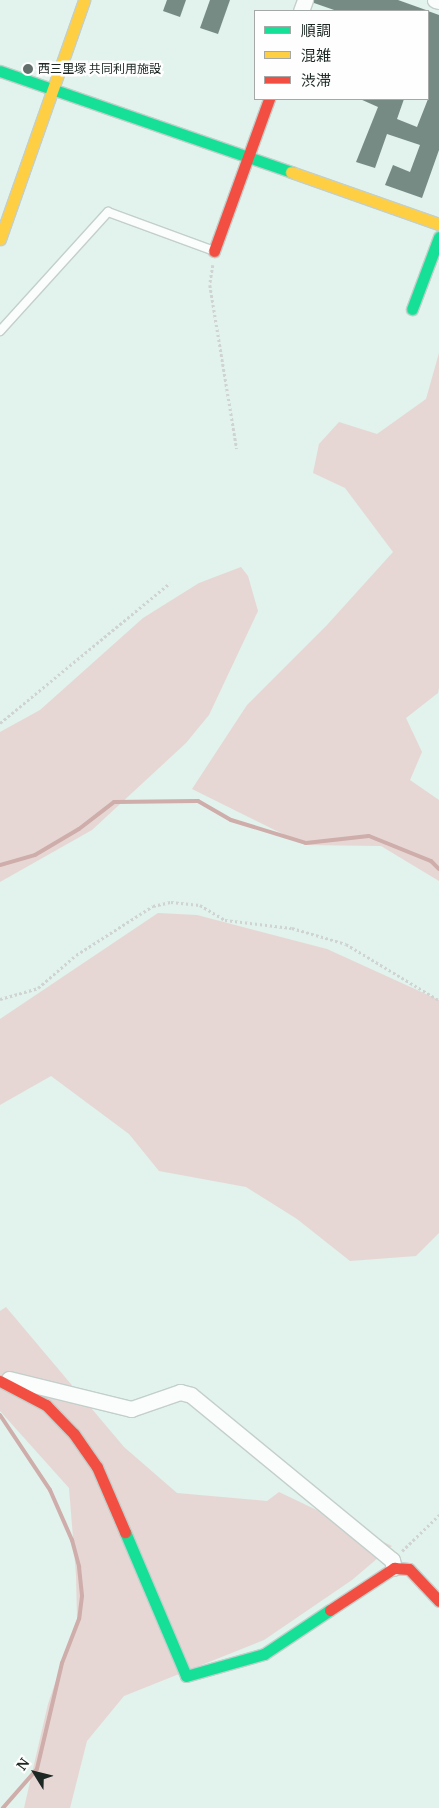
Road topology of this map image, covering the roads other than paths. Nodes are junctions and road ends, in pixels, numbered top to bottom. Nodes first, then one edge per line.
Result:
1 (84, 0) edge
2 (0, 71) edge
3 (53, 89) junction
4 (269, 100) edge
5 (248, 158) junction
6 (439, 224) edge
7 (439, 236) edge
8 (0, 239) edge
9 (214, 250) joint
10 (412, 309) dead end
11 (0, 331) edge
12 (0, 1379) edge
13 (393, 1564) junction
14 (439, 1601) edge

1 - 3 street
2 - 3 street
3 - 5 street
3 - 8 street
4 - 5 street
5 - 6 street
5 - 9 street
7 - 10 street
9 - 11 lane
12 - 13 street
12 - 13 street
13 - 14 street

